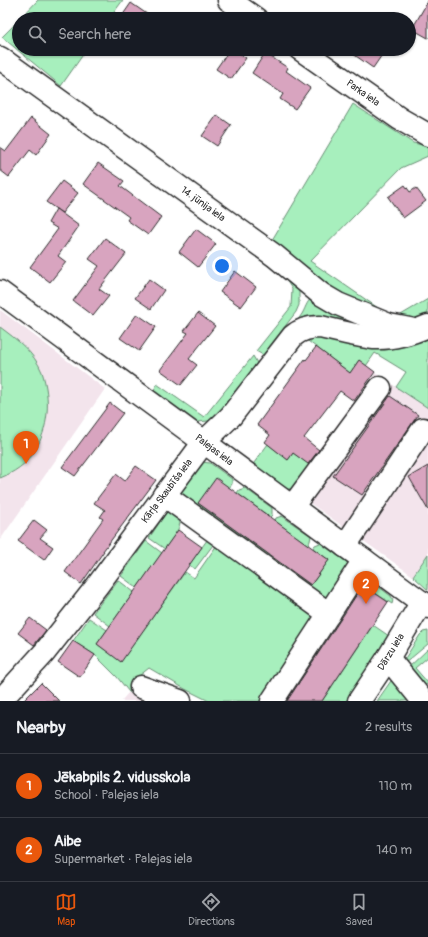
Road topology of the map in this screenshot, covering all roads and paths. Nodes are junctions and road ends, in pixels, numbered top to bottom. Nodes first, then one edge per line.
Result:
1 (229, 0) edge
2 (246, 12) edge
3 (310, 56) edge
4 (0, 58) edge
5 (428, 135) edge
6 (0, 292) edge
7 (422, 328) edge
8 (380, 388) dead end
9 (423, 429) dead end
10 (204, 442) junction
11 (164, 495) junction
12 (292, 508) junction
13 (345, 546) junction
14 (364, 560) junction
15 (425, 605) edge
16 (329, 614) junction
17 (388, 658) junction
18 (141, 687) dead end
19 (0, 701) edge
20 (180, 701) edge
21 (272, 701) edge
22 (359, 701) edge
23 (423, 701) edge

1 - 2 street
3 - 5 street, Parka iela
4 - 7 street, 14. jūnija iela
6 - 10 street, Palejas iela
7 - 10 street, Kārļa Skaubīša iela
8 - 12 street
9 - 13 street
10 - 11 street, Kārļa Skaubīša iela
10 - 12 street, Palejas iela
11 - 16 street
11 - 19 street, Kārļa Skaubīša iela
12 - 13 street, Palejas iela
13 - 14 street, Palejas iela
14 - 15 street, Palejas iela
14 - 16 street
15 - 17 street, Dārzu iela
16 - 21 street
17 - 22 street, Dārzu iela
17 - 23 street
18 - 20 street

